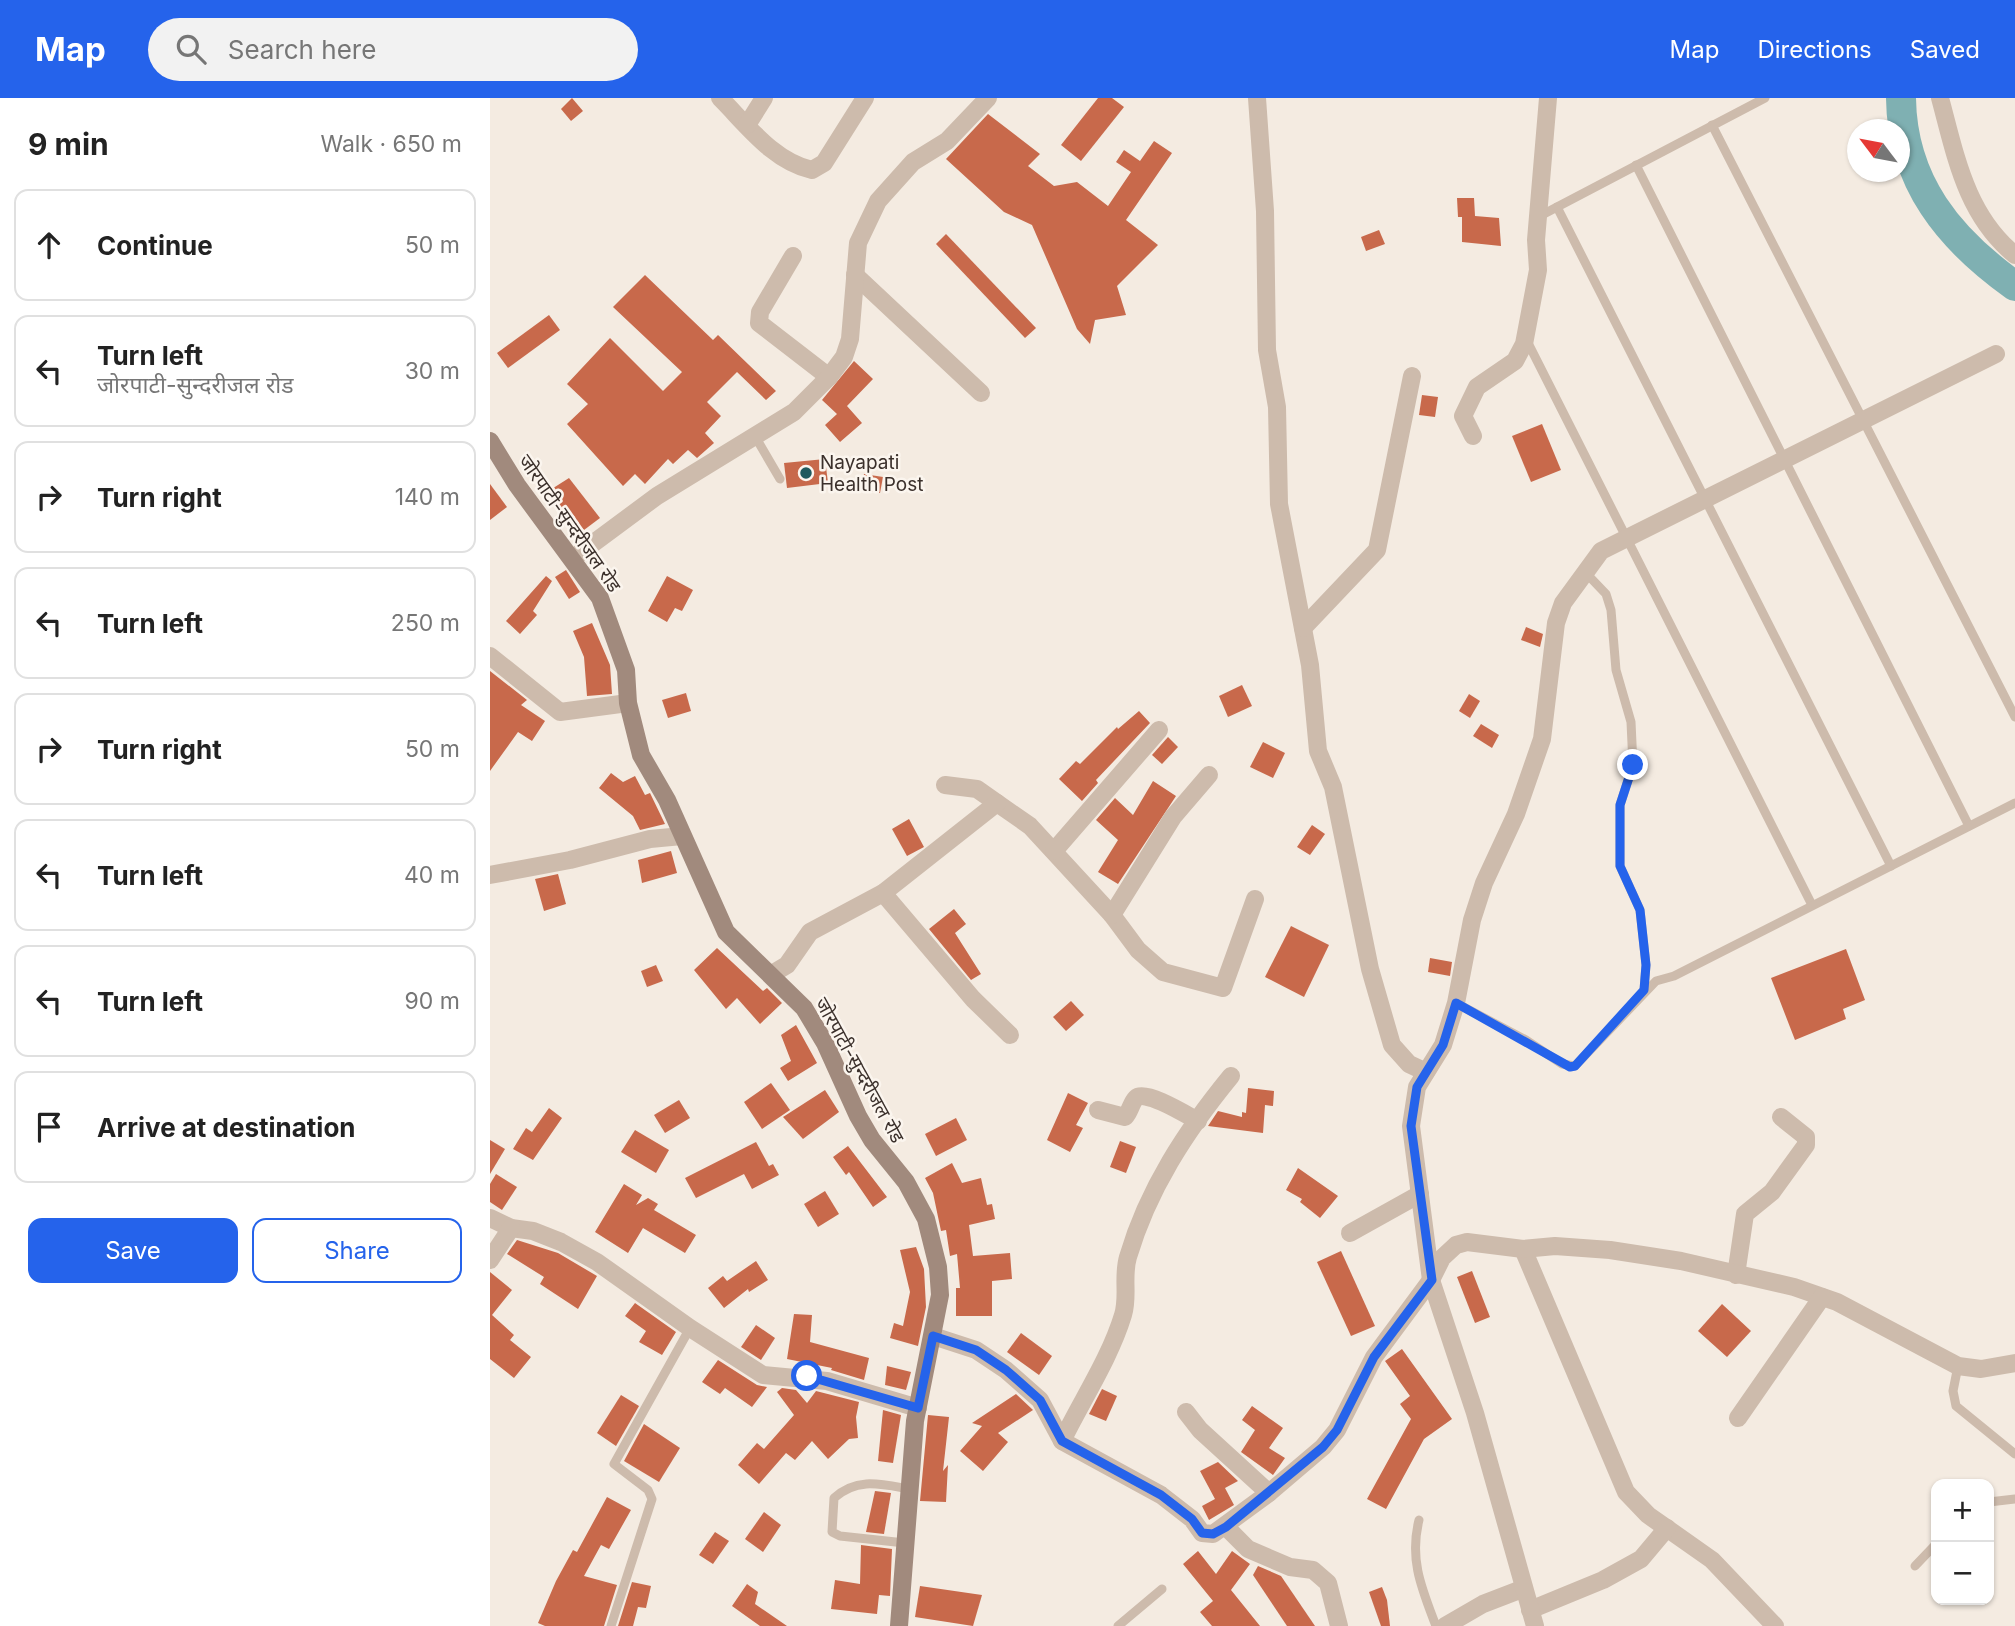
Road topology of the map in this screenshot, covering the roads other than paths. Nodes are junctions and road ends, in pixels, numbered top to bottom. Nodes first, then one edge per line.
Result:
1 (720, 98) edge
2 (764, 98) edge
3 (865, 98) edge
4 (988, 98) edge
5 (1256, 98) edge
6 (1548, 98) edge
7 (1765, 98) edge
8 (1940, 98) edge
9 (747, 125) junction
10 (1712, 125) junction
11 (1636, 165) junction
12 (1557, 207) junction
13 (1538, 217) junction
14 (793, 256) dead end
15 (2015, 256) edge
16 (855, 275) junction
17 (1525, 337) junction
18 (1996, 354) dead end
19 (1412, 376) dead end
20 (830, 377) junction
21 (981, 393) dead end
22 (1864, 420) junction
23 (1473, 436) dead end
24 (756, 438) junction
25 (490, 441) edge
26 (1784, 460) junction
27 (780, 479) dead end
28 (1705, 499) junction
29 (1626, 539) junction
30 (572, 559) junction
31 (1583, 571) junction
32 (1303, 628) junction
33 (490, 656) edge
34 (628, 703) junction
35 (2015, 717) edge
36 (1159, 730) dead end
37 (1209, 775) dead end
38 (945, 785) dead end
39 (997, 803) junction
40 (2015, 803) edge
41 (1969, 826) junction
42 (682, 836) junction
43 (1055, 851) junction
44 (1891, 866) junction
45 (490, 874) edge
46 (883, 893) junction
47 (1255, 899) dead end
48 (1812, 905) junction
49 (1112, 915) junction
50 (772, 974) junction
51 (1644, 990) junction
52 (1456, 1003) junction
53 (1010, 1035) dead end
54 (1426, 1072) junction
55 (1231, 1076) dead end
56 (1098, 1110) dead end
57 (1781, 1117) dead end
58 (1198, 1121) junction
59 (1420, 1194) junction
60 (490, 1218) edge
61 (511, 1228) junction
62 (1350, 1233) dead end
63 (1523, 1249) junction
64 (490, 1260) edge
65 (1736, 1275) junction
66 (1432, 1280) junction
67 (1822, 1297) junction
68 (690, 1328) junction
69 (933, 1336) junction
70 (2015, 1363) edge
71 (1958, 1367) junction
72 (918, 1408) junction
73 (1186, 1412) dead end
74 (1738, 1418) dead end
75 (1062, 1441) junction
76 (2015, 1454) edge
77 (909, 1489) junction
78 (1269, 1493) junction
79 (2015, 1499) edge
80 (1994, 1501) edge
81 (1419, 1520) dead end
82 (1226, 1527) junction
83 (1667, 1528) junction
84 (905, 1544) junction
85 (1931, 1549) edge
86 (1915, 1566) dead end
87 (1162, 1589) dead end
88 (1522, 1589) junction
89 (1533, 1618) edge
90 (611, 1626) edge
91 (899, 1626) edge
92 (1118, 1626) edge
93 (1339, 1626) edge
94 (1436, 1626) edge
95 (1445, 1626) edge
96 (1775, 1626) edge

1 - 9 street
2 - 9 street
3 - 9 street
4 - 16 street
5 - 32 street
6 - 13 street
7 - 10 lane
8 - 15 street
10 - 11 lane
10 - 22 lane
11 - 12 lane
11 - 26 lane
12 - 13 lane
12 - 28 lane
13 - 17 street
14 - 20 street
16 - 20 street
16 - 21 street
17 - 23 street
17 - 29 lane
18 - 22 street
19 - 32 street
20 - 24 street
22 - 26 street
22 - 35 lane
24 - 27 lane
24 - 30 street
25 - 30 main road, जोरपाटी-सुन्दरीजल रोड
26 - 28 street
26 - 41 lane
28 - 29 street
28 - 44 lane
29 - 31 street
29 - 48 lane
30 - 34 main road, जोरपाटी-सुन्दरीजल रोड
31 - 51 lane
31 - 52 street
32 - 54 street
33 - 34 street
34 - 42 main road, जोरपाटी-सुन्दरीजल रोड
36 - 43 street
37 - 49 street
38 - 39 street
39 - 43 street
39 - 46 street
40 - 41 lane
41 - 44 lane
42 - 45 street
42 - 50 main road, जोरपाटी-सुन्दरीजल रोड
43 - 49 street
44 - 48 lane
46 - 50 street
46 - 53 street
47 - 49 street
48 - 51 lane
50 - 69 main road, जोरपाटी-सुन्दरीजल रोड
51 - 52 lane
52 - 54 street
54 - 59 street
55 - 58 street
56 - 58 street
57 - 65 street
58 - 75 street
59 - 62 street
59 - 66 street
60 - 61 street
61 - 64 street
61 - 68 street
63 - 65 street
63 - 66 street
63 - 83 street
65 - 67 street
66 - 78 street
66 - 88 street
67 - 71 street
67 - 74 street
68 - 72 street
68 - 90 lane
69 - 72 main road, जोरपाटी-सुन्दरीजल रोड
69 - 75 street
70 - 71 street
71 - 76 lane
72 - 77 main road, जोरपाटी-सुन्दरीजल रोड
73 - 78 street
75 - 82 street
77 - 84 main road, जोरपाटी-सुन्दरीजल रोड
77 - 84 lane
78 - 82 street
79 - 80 lane
81 - 94 lane
82 - 93 street
83 - 89 street
83 - 96 street
84 - 91 main road, जोरपाटी-सुन्दरीजल रोड
85 - 86 lane
87 - 92 lane
88 - 89 street
88 - 95 street

